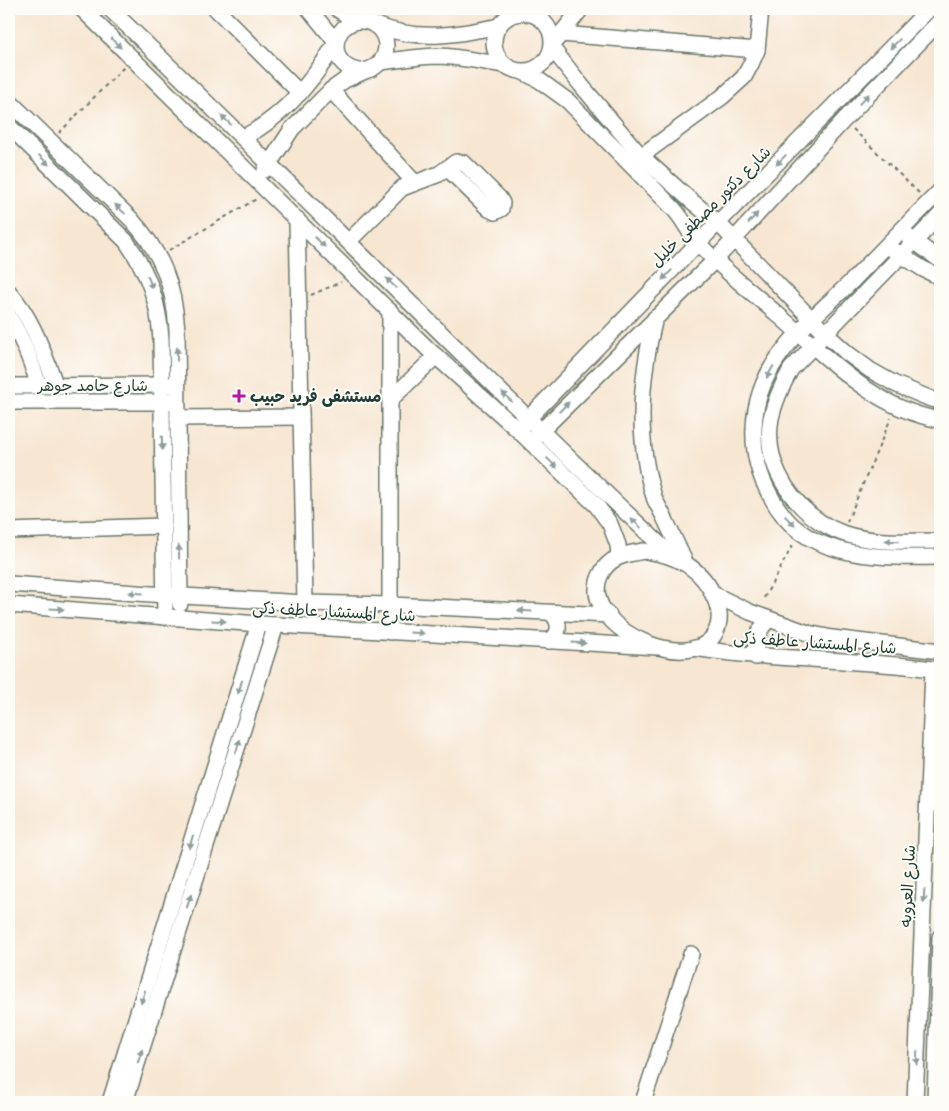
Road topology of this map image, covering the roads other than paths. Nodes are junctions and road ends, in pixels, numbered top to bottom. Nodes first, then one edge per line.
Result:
1 (82, 9) edge
2 (110, 9) edge
3 (216, 9) edge
4 (309, 9) edge
5 (337, 9) edge
6 (581, 9) edge
7 (761, 9) edge
8 (929, 9) edge
9 (535, 11) edge
10 (940, 22) edge
11 (370, 23) junction
12 (499, 26) junction
13 (555, 42) junction
14 (336, 43) junction
15 (757, 50) junction
16 (380, 62) junction
17 (505, 65) junction
18 (365, 71) junction
19 (524, 72) junction
20 (331, 90) junction
21 (300, 93) junction
22 (9, 100) edge
23 (9, 126) edge
24 (244, 137) junction
25 (641, 156) junction
26 (271, 164) junction
27 (448, 168) dead end
28 (257, 180) junction
29 (415, 183) junction
30 (940, 191) edge
31 (940, 215) edge
32 (297, 219) junction
33 (718, 223) junction
34 (901, 231) junction
35 (734, 239) junction
36 (349, 241) junction
37 (698, 242) junction
38 (913, 242) junction
39 (887, 246) junction
40 (900, 255) junction
41 (715, 260) junction
42 (940, 260) edge
43 (940, 277) edge
44 (9, 292) edge
45 (390, 311) junction
46 (9, 317) edge
47 (655, 317) junction
48 (812, 319) junction
49 (799, 333) junction
50 (825, 333) junction
51 (443, 334) junction
52 (813, 346) junction
53 (432, 352) junction
54 (162, 385) junction
55 (178, 385) junction
56 (9, 386) edge
57 (39, 386) junction
58 (56, 386) junction
59 (391, 399) junction
60 (940, 401) edge
61 (9, 402) edge
62 (162, 402) junction
63 (178, 402) junction
64 (301, 417) junction
65 (178, 418) junction
66 (528, 418) junction
67 (940, 420) edge
68 (518, 430) junction
69 (540, 430) junction
70 (530, 442) junction
71 (616, 504) junction
72 (604, 514) junction
73 (164, 526) junction
74 (9, 531) edge
75 (940, 541) edge
76 (619, 556) junction
77 (940, 558) edge
78 (678, 559) junction
79 (9, 584) edge
80 (713, 594) junction
81 (172, 596) junction
82 (305, 603) junction
83 (9, 605) edge
84 (390, 605) junction
85 (551, 613) junction
86 (609, 615) junction
87 (173, 618) junction
88 (769, 619) junction
89 (260, 624) junction
90 (276, 625) junction
91 (390, 632) junction
92 (549, 641) junction
93 (657, 647) junction
94 (696, 648) junction
95 (940, 652) edge
96 (756, 657) junction
97 (935, 673) edge
98 (937, 697) edge
99 (940, 937) edge
100 (691, 954) dead end
101 (918, 1028) junction
102 (937, 1028) junction
103 (110, 1102) edge
104 (125, 1102) edge
105 (643, 1102) edge
106 (915, 1102) edge
107 (934, 1102) edge

1 -> 28 street
24 -> 2 street
3 - 21 street
4 - 14 street
5 - 11 street
6 - 13 street
7 - 15 street
8 -> 33 street, شارع دكتور مصطفى خليل
9 - 12 street
9 - 13 street
35 -> 10 street
11 - 12 street
11 - 14 street
11 - 16 street
12 - 17 street
13 - 15 street
13 - 19 street
13 - 25 street
14 - 18 street
14 - 21 street
15 - 25 street
16 - 17 street
16 - 18 street
17 - 19 street
18 - 20 street
19 - 37 street
20 - 26 street
20 - 29 street
21 - 24 street
55 -> 22 street
23 -> 54 street
24 - 26 street
25 - 33 street
26 - 28 street
26 - 36 street
27 - 29 street
28 - 32 street
29 - 36 street
30 - 34 street
31 - 38 street
32 -> 45 street
32 - 64 street
33 - 35 street
33 - 37 street, شارع دكتور مصطفى خليل
34 - 38 street
34 - 39 street
35 - 41 street
35 - 48 street
51 -> 36 street
37 - 41 street
37 -> 66 street, شارع دكتور مصطفى خليل
38 - 40 street
38 - 42 street
39 - 40 street
39 - 48 street
40 - 43 street
40 - 50 street
41 - 47 street
41 - 49 street
44 - 58 street
45 - 53 street
45 - 59 street
46 - 57 street
69 -> 47 street
47 - 78 street
48 - 49 street
48 - 50 street
49 - 52 street
49 -> 77 street
50 - 52 street
50 - 60 street
51 - 53 street
66 -> 51 street
52 - 67 street
75 -> 52 street
53 - 59 street
53 - 68 street
54 - 55 street, شارع حامد جوهر
54 - 58 street, شارع حامد جوهر
54 - 62 street
55 - 63 street
56 - 57 street, شارع حامد جوهر
57 - 58 street, شارع حامد جوهر
59 - 84 street
61 - 62 street, شارع حامد جوهر
62 - 63 street, شارع حامد جوهر
62 -> 73 street
63 - 65 street
64 - 65 street
64 - 82 street
81 -> 65 street
66 - 68 street, شارع دكتور مصطفى خليل
66 - 69 street
68 - 70 street
69 - 70 street
69 - 71 street
70 -> 72 street
71 - 72 street
78 -> 71 street
72 - 76 street
73 - 74 street
73 - 81 street
76 - 78 street
76 - 86 street
78 - 80 street
81 -> 79 street, شارع المستشار عاطف ذكى
80 - 88 street, شارع المستشار عاطف ذكى
80 - 94 street
81 - 82 street, شارع المستشار عاطف ذكى
81 - 87 street
82 - 84 street, شارع المستشار عاطف ذكى
83 -> 87 street, شارع المستشار عاطف ذكى
85 -> 84 street, شارع المستشار عاطف ذكى
84 - 91 street
85 - 86 street, شارع المستشار عاطف ذكى
85 - 92 street
86 - 93 street
87 -> 89 street, شارع المستشار عاطف ذكى
88 - 95 street, شارع المستشار عاطف ذكى
88 - 96 street
89 - 90 street, شارع المستشار عاطف ذكى
89 -> 103 street
90 - 91 street, شارع المستشار عاطف ذكى
104 -> 90 street
91 -> 92 street, شارع المستشار عاطف ذكى
92 -> 93 street, شارع المستشار عاطف ذكى
93 - 94 street
94 - 96 street, شارع المستشار عاطف ذكى
95 - 97 street
96 - 97 street, شارع المستشار عاطف ذكى
97 - 98 street, شارع العروبه
98 -> 101 street, شارع العروبه
99 - 102 street
100 - 105 street
101 - 102 street
101 -> 106 street, شارع العروبه
102 - 107 street

